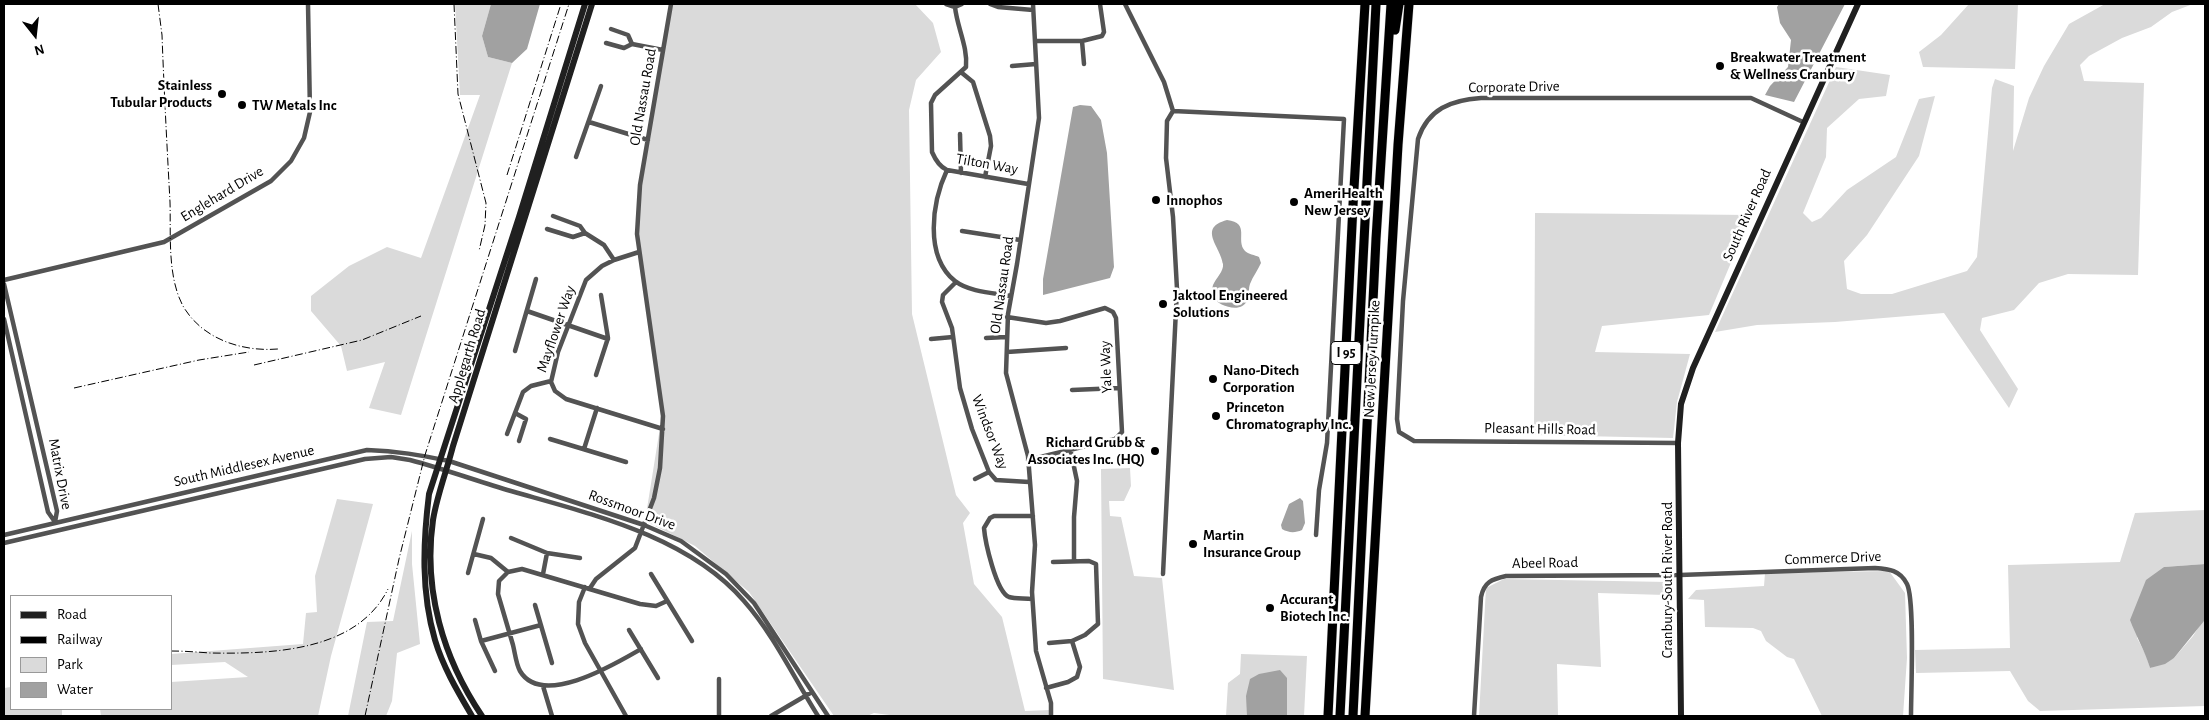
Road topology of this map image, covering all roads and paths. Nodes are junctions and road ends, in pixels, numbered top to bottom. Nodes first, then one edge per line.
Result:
1 (308, 4) edge
2 (585, 4) edge
3 (592, 4) edge
4 (671, 4) edge
5 (946, 4) edge
6 (962, 4) edge
7 (990, 4) edge
8 (1033, 4) edge
9 (1100, 4) edge
10 (1125, 4) edge
11 (1365, 4) edge
12 (1376, 4) edge
13 (1391, 4) edge
14 (1399, 4) edge
15 (1409, 4) edge
16 (1415, 4) edge
17 (1858, 4) edge
18 (955, 7) junction
19 (1033, 10) junction
20 (611, 29) dead end
21 (1035, 41) junction
22 (1082, 41) junction
23 (606, 43) dead end
24 (632, 44) junction
25 (663, 50) junction
26 (1036, 64) junction
27 (1084, 64) dead end
28 (1012, 66) dead end
29 (962, 73) junction
30 (1404, 78) junction
31 (601, 86) dead end
32 (1173, 111) junction
33 (589, 122) junction
34 (1803, 122) junction
35 (960, 134) dead end
36 (648, 140) junction
37 (1382, 155) junction
38 (576, 157) dead end
39 (947, 170) junction
40 (960, 173) junction
41 (985, 177) junction
42 (1028, 184) junction
43 (553, 216) dead end
44 (547, 229) dead end
45 (962, 231) dead end
46 (585, 233) junction
47 (1020, 240) junction
48 (639, 252) junction
49 (614, 260) junction
50 (536, 279) dead end
51 (4, 280) edge
52 (956, 282) junction
53 (4, 284) edge
54 (601, 295) dead end
55 (1011, 296) junction
56 (6, 304) edge
57 (527, 312) junction
58 (1008, 317) junction
59 (4, 319) edge
60 (570, 326) junction
61 (953, 337) junction
62 (1006, 337) junction
63 (608, 338) junction
64 (986, 338) dead end
65 (931, 339) dead end
66 (1066, 348) dead end
67 (515, 351) dead end
68 (1007, 352) junction
69 (596, 376) dead end
70 (551, 381) junction
71 (1119, 388) junction
72 (1072, 390) dead end
73 (597, 408) junction
74 (515, 413) junction
75 (663, 429) junction
76 (507, 434) dead end
77 (1403, 436) joint
78 (550, 439) dead end
79 (519, 440) dead end
80 (1678, 443) junction
81 (1070, 448) junction
82 (584, 449) junction
83 (440, 459) junction
84 (1028, 460) junction
85 (449, 461) junction
86 (626, 462) dead end
87 (437, 469) junction
88 (446, 471) junction
89 (989, 472) junction
90 (975, 479) dead end
91 (1029, 482) junction
92 (1033, 516) junction
93 (483, 519) dead end
94 (55, 522) junction
95 (644, 526) junction
96 (642, 531) junction
97 (4, 535) edge
98 (1316, 535) dead end
99 (511, 538) dead end
100 (4, 543) edge
101 (547, 553) junction
102 (474, 554) junction
103 (580, 558) dead end
104 (1074, 561) junction
105 (1053, 562) dead end
106 (508, 572) junction
107 (468, 573) dead end
108 (543, 574) junction
109 (651, 574) dead end
110 (1163, 574) dead end
111 (1680, 575) junction
112 (587, 588) junction
113 (1032, 599) junction
114 (667, 601) junction
115 (535, 604) dead end
116 (475, 620) dead end
117 (541, 625) junction
118 (629, 630) dead end
119 (510, 634) junction
120 (481, 641) junction
121 (692, 641) dead end
122 (1072, 641) junction
123 (1049, 643) dead end
124 (641, 649) junction
125 (552, 663) dead end
126 (495, 671) dead end
127 (602, 671) junction
128 (658, 678) dead end
129 (719, 678) dead end
130 (544, 686) junction
131 (1046, 688) junction
132 (812, 692) junction
133 (805, 696) junction
134 (472, 716) edge
135 (482, 716) edge
136 (552, 716) edge
137 (626, 716) edge
138 (719, 716) edge
139 (771, 716) edge
140 (818, 716) edge
141 (828, 716) edge
142 (1051, 716) edge
143 (1328, 716) edge
144 (1340, 716) edge
145 (1352, 716) edge
146 (1365, 716) edge
147 (1474, 716) edge
148 (1681, 716) edge
149 (1911, 716) edge

1 - 51 street, Englehard Drive
2 - 83 main road, Applegarth Road
3 - 85 main road, Applegarth Road
4 - 25 street, Old Nassau Road
5 - 18 street
6 - 18 street
7 - 19 street
8 - 19 street, Old Nassau Road
9 - 22 street
10 - 32 street
11 - 143 highway, New Jersey Turnpike / I 95
12 - 144 highway, New Jersey Turnpike / I 95
13 - 37 highway, New Jersey Turnpike / I 95
14 - 37 highway
15 - 30 highway, New Jersey Turnpike
16 - 30 highway
17 - 34 main road, South River Road
18 - 29 street
19 - 21 street, Old Nassau Road
20 - 24 street
21 - 22 street
21 - 26 street, Old Nassau Road
22 - 27 street
23 - 24 street
24 - 25 street
25 - 36 street, Old Nassau Road
26 - 28 street
26 - 42 street, Old Nassau Road
29 - 39 street, Tilton Way
29 - 41 street
30 - 146 highway, New Jersey Turnpike
31 - 33 street
32 - 98 street
32 - 110 street
33 - 36 street
33 - 38 street
34 - 77 street, Corporate Drive
34 - 80 main road, South River Road
35 - 40 street
36 - 48 street, Old Nassau Road
37 - 145 highway, New Jersey Turnpike / I 95
39 - 40 street, Tilton Way
39 - 52 street
40 - 41 street, Tilton Way
41 - 42 street, Tilton Way
42 - 47 street, Old Nassau Road
43 - 46 street
44 - 46 street
45 - 47 street
46 - 49 street
47 - 55 street, Old Nassau Road
48 - 49 street, Mayflower Way
48 - 75 street, Old Nassau Road
49 - 60 street, Mayflower Way
50 - 57 street
52 - 55 street
52 - 61 street, Windsor Way
53 - 56 street, Matrix Drive
54 - 63 street
55 - 58 street, Old Nassau Road
56 - 94 street, Matrix Drive
57 - 60 street
57 - 67 street
58 - 62 street, Old Nassau Road
58 - 71 street, Yale Way
59 - 94 street, Matrix Drive
60 - 63 street
60 - 70 street, Mayflower Way
61 - 65 street
61 - 89 street, Windsor Way
62 - 64 street
62 - 68 street, Old Nassau Road
63 - 69 street
66 - 68 street
68 - 84 street, Old Nassau Road
70 - 73 street, Mayflower Way
70 - 74 street
71 - 72 street
71 - 81 street, Yale Way
73 - 75 street, Mayflower Way
73 - 82 street
74 - 76 street
74 - 79 street
75 - 95 street, Old Nassau Road
77 - 80 street, Pleasant Hills Road
78 - 82 street
80 - 111 main road, Cranbury-South River Road
81 - 84 street, Yale Way
81 - 104 street
82 - 86 street
83 - 85 street, Rossmoor Drive
83 - 87 main road, Applegarth Road
83 - 94 street, South Middlesex Avenue
84 - 91 street, Old Nassau Road
85 - 88 main road, Applegarth Road
85 - 95 street, Rossmoor Drive
87 - 88 street, Rossmoor Drive
87 - 100 street, South Middlesex Avenue
87 - 134 main road, Applegarth Road
88 - 96 street, Rossmoor Drive
88 - 135 main road, Applegarth Road
89 - 90 street
89 - 91 street, Windsor Way
91 - 92 street, Old Nassau Road
92 - 113 street, Old Nassau Road
92 - 113 street
93 - 102 street
94 - 97 street, South Middlesex Avenue
95 - 96 street, Old Nassau Road
95 - 132 street, Rossmoor Drive
96 - 112 street, Old Nassau Road
96 - 133 street, Rossmoor Drive
99 - 101 street
101 - 103 street
101 - 108 street
102 - 106 street
102 - 107 street
104 - 105 street
104 - 122 street
106 - 108 street
106 - 119 street
108 - 112 street
109 - 114 street
111 - 147 street, Abeel Road
111 - 148 main road, Cranbury-South River Road
111 - 149 street, Commerce Drive
112 - 114 street
112 - 127 street
113 - 131 street, Old Nassau Road
114 - 121 street
115 - 117 street
116 - 120 street
117 - 119 street
117 - 125 street
118 - 124 street
119 - 120 street
119 - 130 street
120 - 126 street
122 - 123 street
122 - 131 street
124 - 127 street
124 - 128 street
127 - 130 street
127 - 137 street
129 - 138 street
130 - 136 street
131 - 142 street, Old Nassau Road
132 - 133 street
132 - 141 street, Rossmoor Drive
133 - 139 street
133 - 140 street, Rossmoor Drive

